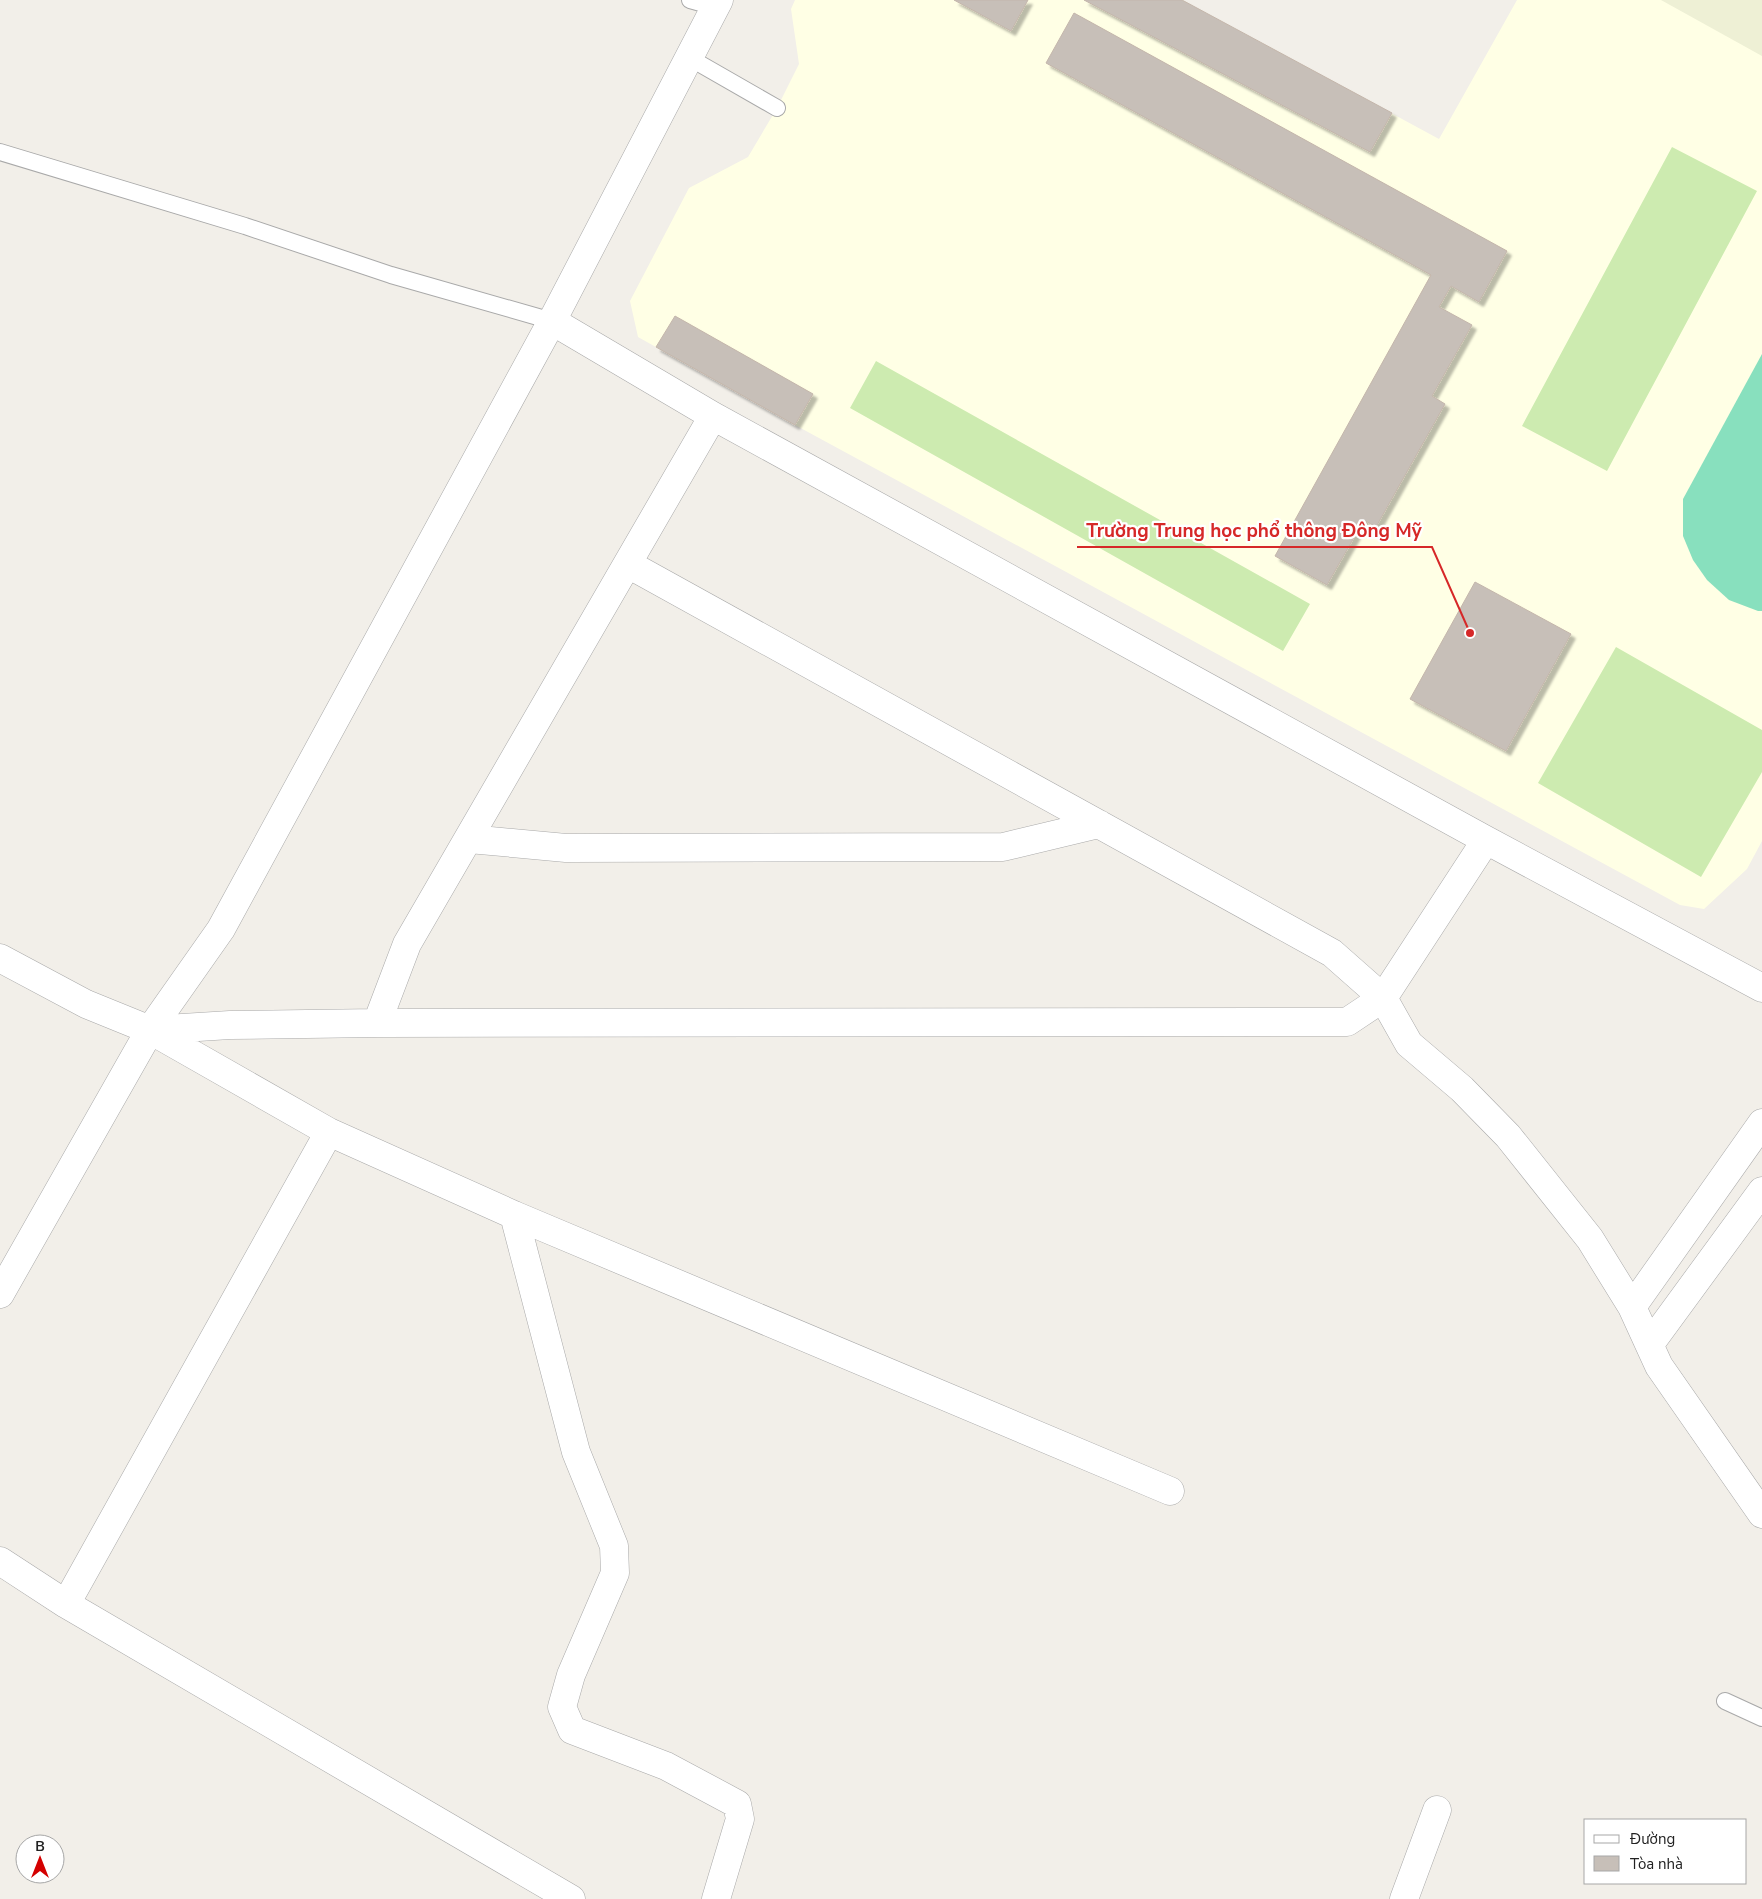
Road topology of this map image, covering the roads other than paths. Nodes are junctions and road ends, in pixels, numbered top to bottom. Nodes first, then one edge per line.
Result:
1 (708, 2) edge
2 (688, 57) junction
3 (778, 108) dead end
4 (0, 152) edge
5 (552, 321) junction
6 (713, 416) junction
7 (628, 564) junction
8 (1099, 824) junction
9 (469, 838) junction
10 (1486, 840) junction
11 (0, 958) edge
12 (1762, 988) edge
13 (1383, 998) junction
14 (376, 1024) junction
15 (150, 1030) junction
16 (1762, 1123) edge
17 (329, 1132) junction
18 (1762, 1190) edge
19 (514, 1215) junction
20 (0, 1294) edge
21 (1632, 1307) junction
22 (1650, 1344) junction
23 (1170, 1491) dead end
24 (1762, 1514) edge
25 (0, 1561) edge
26 (66, 1604) junction
27 (1725, 1701) dead end
28 (1762, 1718) edge
29 (1437, 1810) dead end
30 (571, 1899) edge
31 (716, 1899) edge
32 (1404, 1899) edge

1 - 2 street
2 - 3 lane
2 - 5 street
4 - 5 lane
5 - 6 street
5 - 15 street
6 - 7 street
6 - 10 street
7 - 8 street
7 - 9 street
8 - 9 street
8 - 13 street
9 - 14 street
10 - 12 street
10 - 13 street
11 - 15 street
13 - 14 street
13 - 21 street
14 - 15 street
15 - 17 street
15 - 20 street
16 - 21 street
17 - 19 street
17 - 26 street
18 - 22 street
19 - 23 street
19 - 31 street
21 - 22 street
22 - 24 street
25 - 26 street
26 - 30 street
27 - 28 lane
29 - 32 street

